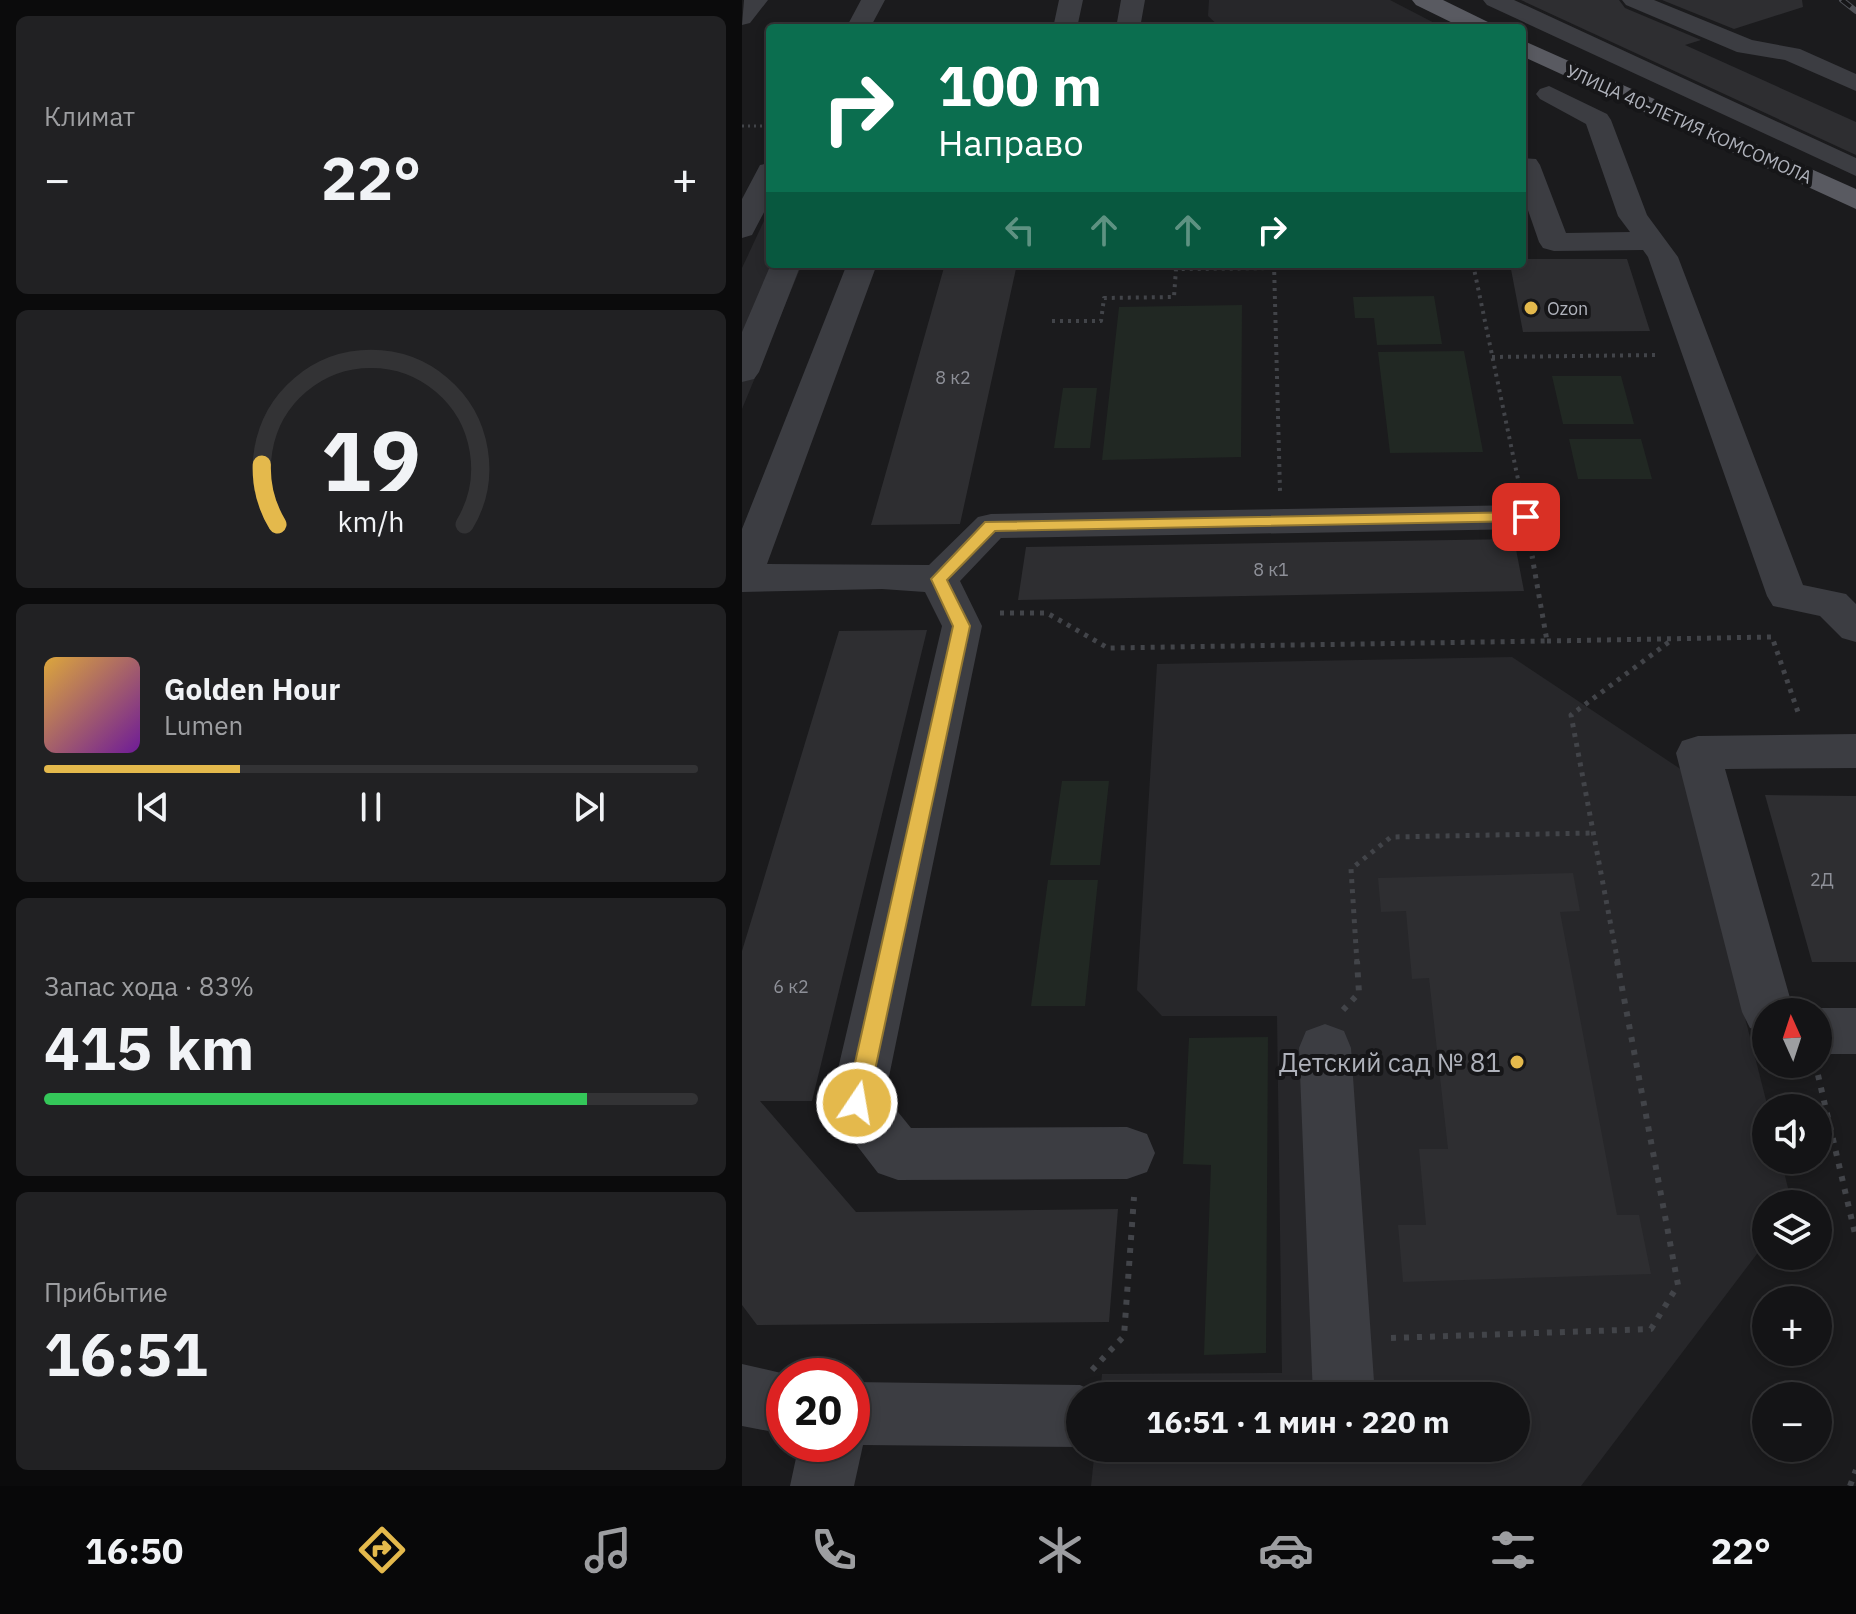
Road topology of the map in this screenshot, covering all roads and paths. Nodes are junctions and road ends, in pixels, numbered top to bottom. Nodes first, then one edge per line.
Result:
1 (756, 0) edge
2 (873, 0) edge
3 (1071, 0) edge
4 (1133, 0) edge
5 (1424, 0) edge
6 (1495, 0) edge
7 (1634, 0) edge
8 (1676, 0) edge
9 (742, 18) edge
10 (860, 24) edge
11 (1066, 24) edge
12 (1129, 24) edge
13 (1474, 24) edge
14 (1732, 26) dead end
15 (1526, 49) edge
16 (1588, 78) junction
17 (1856, 83) edge
18 (1536, 95) edge
19 (742, 126) edge
20 (766, 126) edge
21 (1526, 165) dead end
22 (1856, 168) edge
23 (766, 179) edge
24 (1856, 200) edge
25 (742, 229) edge
26 (1652, 241) junction
27 (784, 268) edge
28 (860, 268) edge
29 (1209, 268) edge
30 (1274, 268) edge
31 (1474, 268) edge
32 (1052, 321) dead end
33 (1692, 334) junction
34 (1492, 357) junction
35 (742, 372) edge
36 (1526, 517) junction
37 (1280, 521) junction
38 (742, 578) edge
39 (947, 596) junction
40 (1856, 628) edge
41 (1673, 639) junction
42 (1547, 641) junction
43 (1813, 751) junction
44 (1856, 751) edge
45 (1593, 833) junction
46 (1764, 998) edge
47 (1832, 1031) edge
48 (1856, 1031) edge
49 (1325, 1048) joint
50 (1818, 1078) edge
51 (1127, 1153) joint
52 (1856, 1238) edge
53 (1341, 1339) junction
54 (1091, 1382) edge
55 (1343, 1382) edge
56 (742, 1395) edge
57 (766, 1400) edge
58 (870, 1413) edge
59 (1066, 1416) edge
60 (827, 1462) edge
61 (1856, 1470) edge
62 (822, 1486) edge
63 (1850, 1486) edge

1 - 9 street
2 - 10 street
3 - 11 street
4 - 12 street
5 - 13 main road
6 - 22 street
7 - 17 street
8 - 14 street
15 - 16 main road, УЛИЦА 40-ЛЕТИЯ КОМСОМОЛА
16 - 18 street
16 - 24 main road, УЛИЦА 40-ЛЕТИЯ КОМСОМОЛА
18 - 26 street
19 - 20 path
21 - 26 street
23 - 25 street
26 - 33 street
27 - 35 street
28 - 38 street
29 - 32 path
30 - 37 path
31 - 34 path
33 - 34 path
33 - 40 street
34 - 36 path
36 - 37 street
36 - 42 path
37 - 39 street
38 - 39 street
39 - 42 path
39 - 51 street
41 - 42 path
41 - 43 path
41 - 45 path
43 - 44 street
43 - 46 street
45 - 49 path
45 - 53 path
47 - 48 street
49 - 53 street
50 - 52 path
51 - 54 path
53 - 55 street
56 - 57 street
58 - 59 street
60 - 62 street
61 - 63 path

